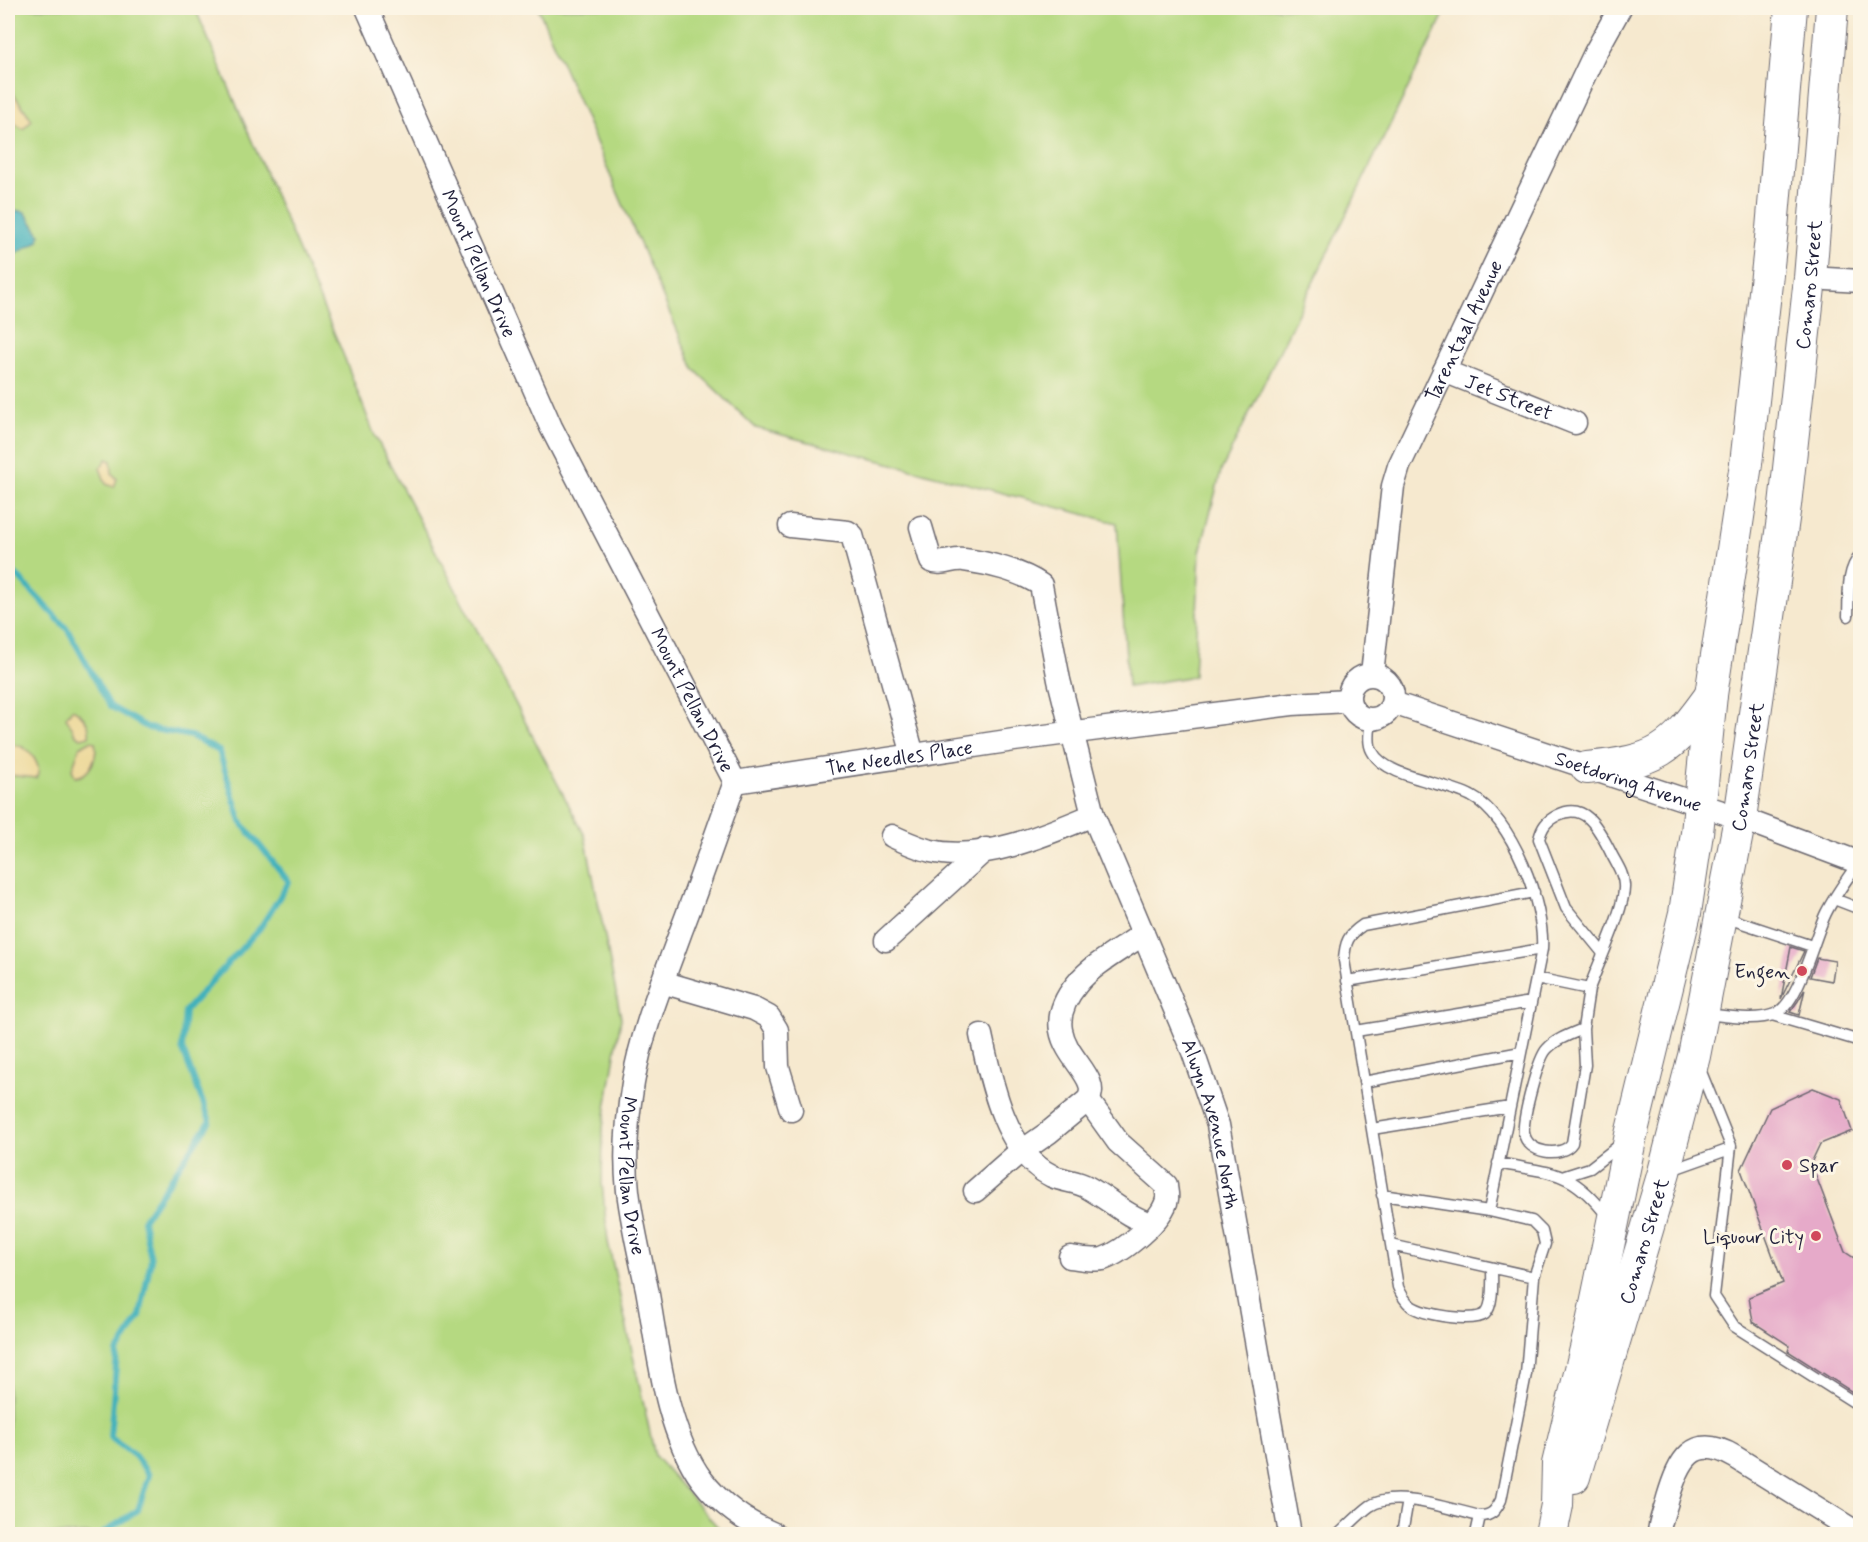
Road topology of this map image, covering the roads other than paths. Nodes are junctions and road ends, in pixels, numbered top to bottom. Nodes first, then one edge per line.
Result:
1 (367, 8) edge
2 (1620, 8) edge
3 (1791, 8) edge
4 (1832, 8) edge
5 (1810, 278) junction
6 (1860, 281) edge
7 (1444, 371) junction
8 (1575, 423) dead end
9 (790, 526) dead end
10 (921, 527) dead end
11 (1860, 556) edge
12 (1848, 616) dead end
13 (1372, 674) junction
14 (1711, 695) junction
15 (1349, 701) junction
16 (1393, 703) junction
17 (1371, 720) junction
18 (1068, 733) junction
19 (913, 755) junction
20 (1587, 768) junction
21 (735, 782) junction
22 (1700, 807) junction
23 (1093, 815) junction
24 (1740, 818) junction
25 (892, 836) dead end
26 (986, 849) junction
27 (1859, 863) edge
28 (1534, 892) junction
29 (1834, 899) junction
30 (1860, 909) edge
31 (1722, 916) junction
32 (1143, 934) junction
33 (886, 940) dead end
34 (1812, 946) junction
35 (1542, 949) junction
36 (1602, 952) junction
37 (1536, 978) junction
38 (1347, 981) junction
39 (662, 982) junction
40 (1589, 989) junction
41 (1531, 1002) junction
42 (1703, 1014) junction
43 (1772, 1015) junction
44 (1583, 1029) junction
45 (1356, 1031) junction
46 (981, 1035) dead end
47 (1860, 1041) edge
48 (1521, 1052) junction
49 (1694, 1056) junction
50 (1364, 1082) junction
51 (1088, 1100) junction
52 (1510, 1107) junction
53 (791, 1110) dead end
54 (1372, 1129) junction
55 (1631, 1135) junction
56 (1730, 1148) junction
57 (1023, 1150) junction
58 (1498, 1163) junction
59 (1664, 1172) junction
60 (1565, 1176) junction
61 (975, 1191) dead end
62 (1382, 1195) junction
63 (1489, 1211) junction
64 (1611, 1222) junction
65 (1151, 1224) junction
66 (1391, 1245) junction
67 (1070, 1257) dead end
68 (1492, 1268) junction
69 (1534, 1277) junction
70 (1860, 1406) edge
71 (1408, 1500) junction
72 (1480, 1516) junction
73 (1554, 1520) edge
74 (774, 1534) edge
75 (1290, 1534) edge
76 (1339, 1534) edge
77 (1402, 1534) edge
78 (1476, 1534) edge
79 (1659, 1534) edge
80 (1859, 1534) edge

1 - 21 street, Mount Pellan Drive
2 - 7 street, Tarentaal Avenue
3 - 14 street, Comaro Street
4 - 5 street, Comaro Street
5 - 6 street
5 - 24 street, Comaro Street
7 - 8 street, Jet Street
7 - 13 street, Tarentaal Avenue
9 - 19 street
10 - 18 street, Alwyn Avenue North
11 - 12 lane
13 - 15 street
13 - 16 street
14 - 20 street
14 - 22 street, Comaro Street
15 - 17 street
15 - 18 street
16 - 17 street
16 - 20 street, Soetdoring Avenue
17 - 28 lane
18 - 19 street, The Needles Place
18 - 23 street, Alwyn Avenue North
19 - 21 street, The Needles Place
20 - 22 street, Soetdoring Avenue
21 - 39 street, Mount Pellan Drive
22 - 24 street, Soetdoring Avenue
22 - 55 street, Comaro Street
23 - 26 street
23 - 32 street, Alwyn Avenue North
24 - 27 street, Soetdoring Avenue
24 - 31 street, Comaro Street
25 - 26 street
26 - 33 street
27 - 29 lane
28 - 35 lane
28 - 38 lane
29 - 30 lane
29 - 34 lane
31 - 34 lane
31 - 42 street, Comaro Street
32 - 51 street
32 - 75 street, Alwyn Avenue North
34 - 43 lane
35 - 37 lane
35 - 38 lane
36 - 36 lane
36 - 40 lane
37 - 40 lane
37 - 41 lane
38 - 45 lane
39 - 53 street
39 - 74 street, Mount Pellan Drive
40 - 44 lane
41 - 45 lane
41 - 48 lane
42 - 43 lane
42 - 49 street, Comaro Street
43 - 47 lane
44 - 44 lane
45 - 50 lane
46 - 57 street
48 - 50 lane
48 - 52 lane
49 - 56 lane
49 - 59 street, Comaro Street
50 - 54 lane
51 - 57 street
51 - 65 street
52 - 54 lane
52 - 58 lane
54 - 62 lane
55 - 60 lane
55 - 64 street, Comaro Street
56 - 59 lane
56 - 70 lane
57 - 61 street
57 - 65 street
58 - 60 lane
58 - 63 lane
59 - 73 street, Comaro Street
60 - 64 lane
62 - 63 lane
62 - 66 lane
63 - 69 lane
64 - 73 street, Comaro Street
65 - 67 street
66 - 68 lane
66 - 68 lane
68 - 69 lane
69 - 72 lane
71 - 72 lane
71 - 76 lane
71 - 77 lane
72 - 78 lane
79 - 80 street

